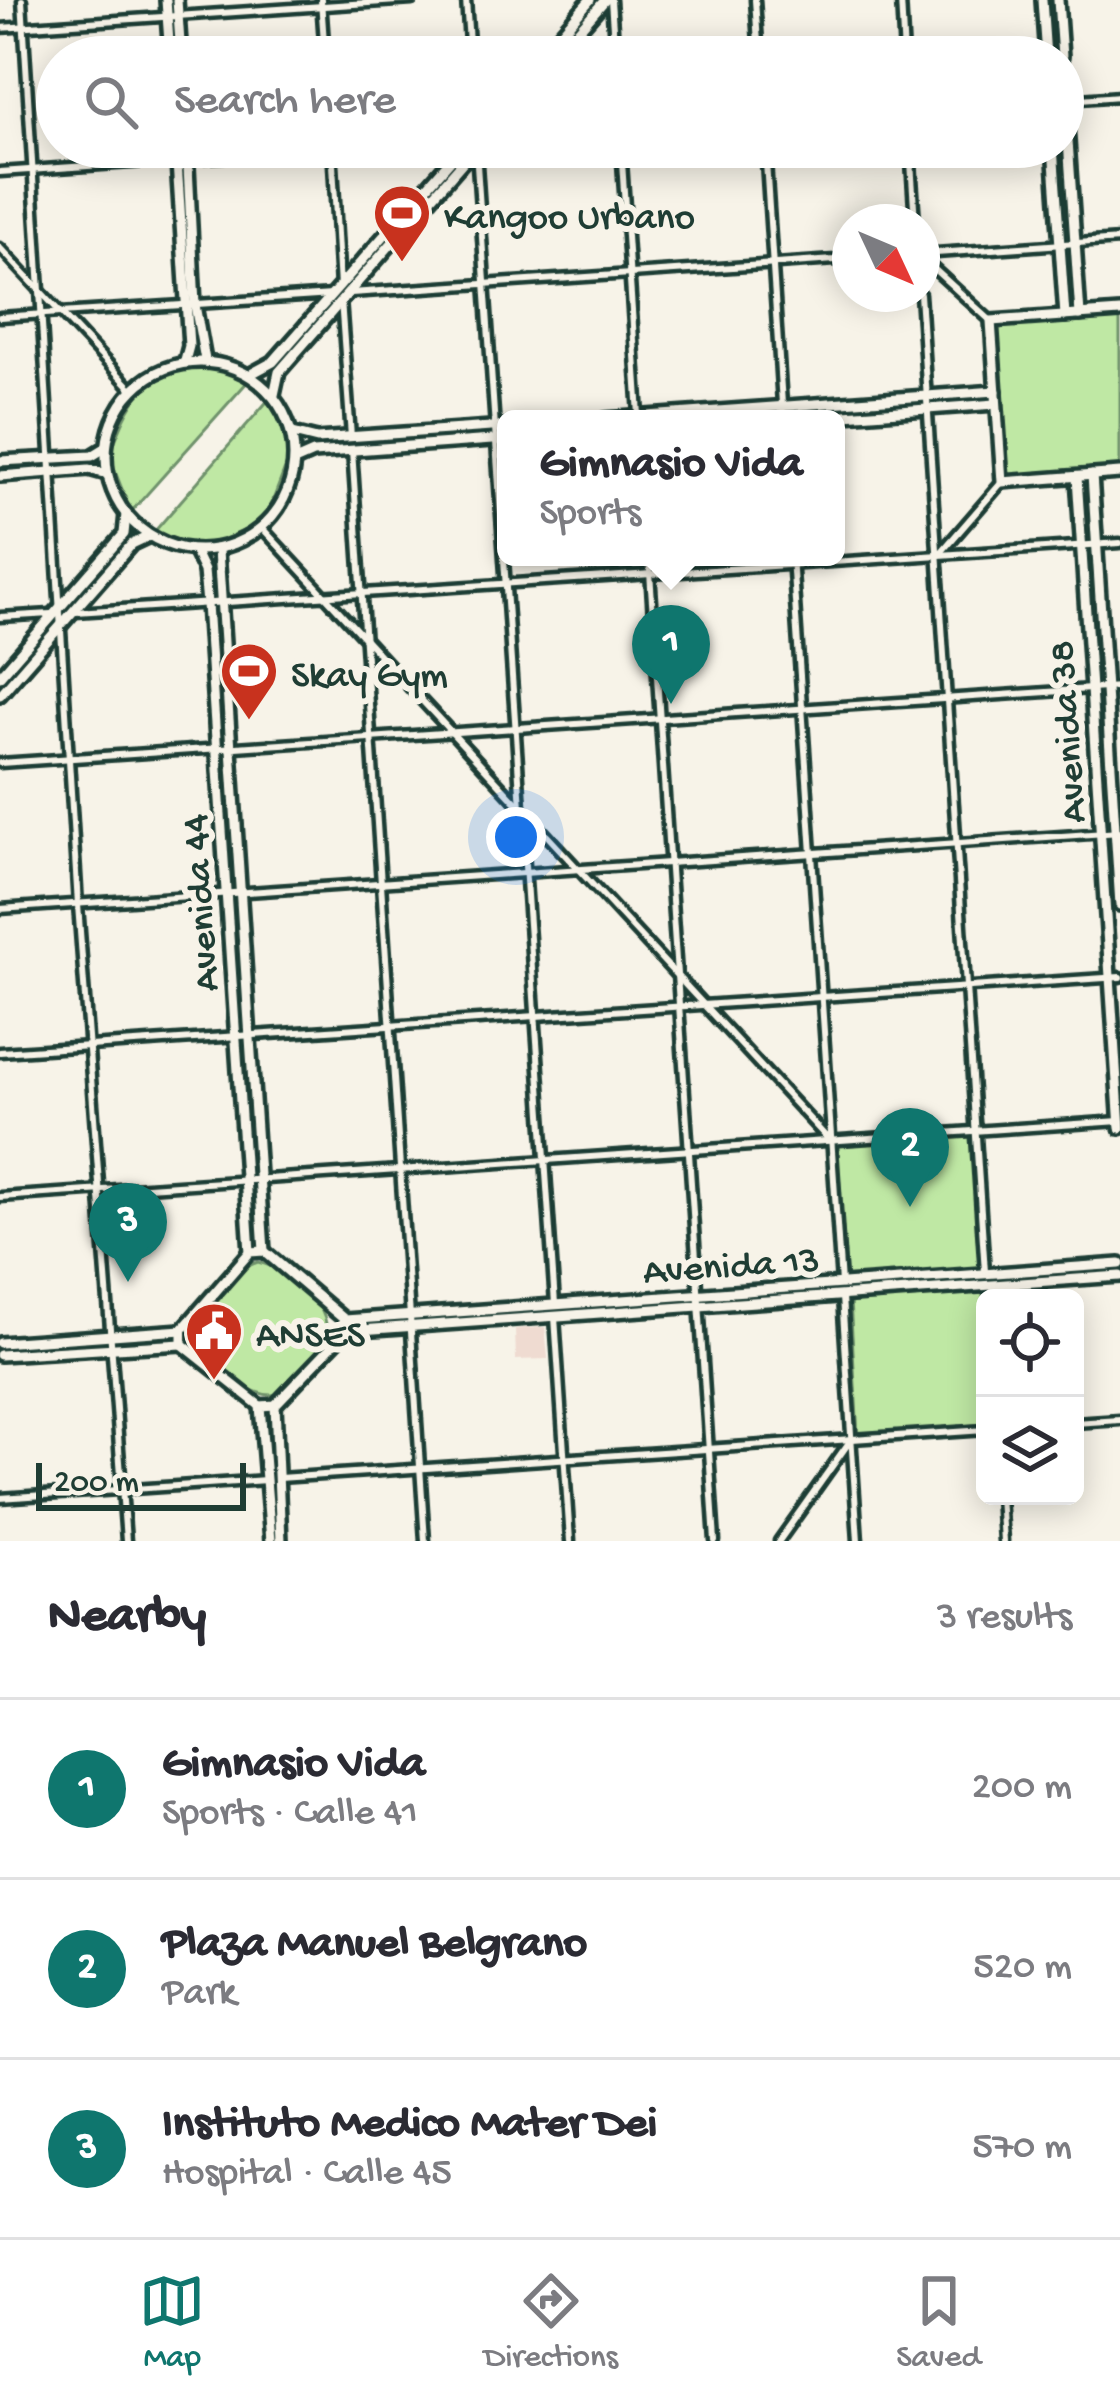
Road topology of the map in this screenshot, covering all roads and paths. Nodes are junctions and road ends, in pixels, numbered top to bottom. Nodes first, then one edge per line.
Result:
1 (22, 0) edge
2 (166, 0) edge
3 (177, 0) edge
4 (412, 0) edge
5 (466, 0) edge
6 (590, 0) edge
7 (608, 0) edge
8 (755, 0) edge
9 (901, 0) edge
10 (1042, 0) edge
11 (1058, 0) edge
12 (321, 3) edge
13 (172, 16) junction
14 (23, 26) junction
15 (0, 28) edge
16 (171, 36) edge
17 (176, 36) edge
18 (323, 36) edge
19 (469, 36) edge
20 (558, 36) edge
21 (575, 36) edge
22 (612, 36) edge
23 (758, 36) edge
24 (903, 36) edge
25 (1045, 36) edge
26 (1061, 36) edge
27 (1120, 96) edge
28 (1084, 99) edge
29 (53, 168) edge
30 (185, 168) edge
31 (333, 168) edge
32 (445, 168) edge
33 (457, 168) edge
34 (477, 168) edge
35 (622, 168) edge
36 (766, 168) edge
37 (911, 168) edge
38 (1054, 168) edge
39 (1069, 168) edge
40 (33, 170) junction
41 (0, 172) edge
42 (914, 204) edge
43 (1120, 240) edge
44 (1075, 243) junction
45 (1059, 244) junction
46 (0, 248) edge
47 (940, 254) edge
48 (832, 260) edge
49 (773, 264) junction
50 (940, 273) edge
51 (629, 274) junction
52 (485, 284) junction
53 (40, 291) junction
54 (341, 294) junction
55 (191, 305) junction
56 (921, 312) edge
57 (1120, 312) edge
58 (61, 313) junction
59 (43, 314) junction
60 (1080, 315) junction
61 (1065, 316) junction
62 (0, 317) edge
63 (991, 321) junction
64 (205, 360) junction
65 (185, 361) junction
66 (250, 375) junction
67 (131, 388) junction
68 (995, 391) junction
69 (274, 395) junction
70 (927, 396) junction
71 (996, 404) junction
72 (782, 406) junction
73 (928, 409) junction
74 (498, 410) edge
75 (638, 410) edge
76 (734, 410) edge
77 (783, 410) edge
78 (845, 415) edge
79 (497, 426) edge
80 (293, 434) junction
81 (351, 437) junction
82 (497, 440) edge
83 (105, 448) junction
84 (352, 450) junction
85 (53, 458) junction
86 (296, 460) junction
87 (0, 461) edge
88 (54, 472) junction
89 (1120, 473) edge
90 (107, 474) junction
91 (1092, 475) junction
92 (0, 476) edge
93 (1077, 476) junction
94 (1002, 482) junction
95 (126, 514) junction
96 (264, 530) junction
97 (149, 536) junction
98 (1120, 544) edge
99 (1097, 545) junction
100 (1081, 546) junction
101 (218, 550) junction
102 (195, 552) junction
103 (938, 556) junction
104 (845, 559) edge
105 (505, 566) edge
106 (650, 566) edge
107 (742, 566) edge
108 (793, 566) edge
109 (650, 575) junction
110 (506, 585) junction
111 (362, 595) junction
112 (326, 598) junction
113 (213, 603) junction
114 (63, 613) junction
115 (0, 617) edge
116 (364, 640) junction
117 (0, 676) edge
118 (1120, 687) edge
119 (1105, 688) junction
120 (1091, 689) junction
121 (0, 695) edge
122 (947, 698) junction
123 (802, 709) junction
124 (660, 718) junction
125 (515, 728) junction
126 (453, 733) junction
127 (371, 738) junction
128 (231, 748) junction
129 (217, 749) junction
130 (69, 759) junction
131 (0, 763) edge
132 (521, 808) junction
133 (1118, 832) edge
134 (1100, 833) junction
135 (957, 843) junction
136 (812, 854) junction
137 (670, 864) junction
138 (578, 869) junction
139 (525, 874) junction
140 (380, 884) junction
141 (241, 894) junction
142 (226, 896) junction
143 (78, 904) junction
144 (1120, 905) edge
145 (0, 909) edge
146 (677, 975) junction
147 (1115, 978) edge
148 (967, 988) junction
149 (822, 998) junction
150 (705, 1006) junction
151 (680, 1009) junction
152 (535, 1019) junction
153 (390, 1029) junction
154 (236, 1035) junction
155 (250, 1039) junction
156 (88, 1046) junction
157 (0, 1052) edge
158 (1120, 1123) edge
159 (976, 1131) junction
160 (831, 1142) junction
161 (689, 1151) junction
162 (545, 1162) junction
163 (400, 1172) junction
164 (260, 1182) junction
165 (245, 1183) junction
166 (102, 1188) junction
167 (0, 1197) edge
168 (264, 1251) junction
169 (250, 1252) junction
170 (1120, 1264) edge
171 (1120, 1276) edge
172 (986, 1280) junction
173 (986, 1289) edge
174 (841, 1290) junction
175 (699, 1300) junction
176 (555, 1310) junction
177 (410, 1321) junction
178 (346, 1325) junction
179 (182, 1330) junction
180 (112, 1335) junction
181 (0, 1342) edge
182 (182, 1344) junction
183 (113, 1349) junction
184 (0, 1355) edge
185 (275, 1405) junction
186 (260, 1406) junction
187 (1120, 1420) edge
188 (1084, 1422) edge
189 (976, 1431) edge
190 (852, 1439) junction
191 (709, 1449) junction
192 (565, 1459) junction
193 (420, 1469) junction
194 (272, 1479) junction
195 (123, 1490) junction
196 (0, 1498) edge
197 (1001, 1505) edge
198 (126, 1541) edge
199 (271, 1541) edge
200 (281, 1541) edge
201 (425, 1541) edge
202 (570, 1541) edge
203 (715, 1541) edge
204 (779, 1541) edge
205 (858, 1541) edge
206 (1004, 1541) edge

1 - 14 street
2 - 13 main road
3 - 13 main road
4 - 12 street
5 - 19 street
6 - 20 main road
7 - 21 main road
7 - 22 street
8 - 23 street
9 - 24 street
10 - 25 main road
11 - 26 main road
12 - 13 street
12 - 18 street
13 - 14 street
13 - 16 main road
13 - 17 main road
14 - 15 street
14 - 40 street
27 - 28 street
29 - 40 street
30 - 55 main road
31 - 54 street
32 - 54 main road
33 - 54 main road
34 - 52 street
35 - 51 street
36 - 49 street
37 - 42 street
38 - 45 main road
39 - 44 main road
40 - 41 street
40 - 53 street
43 - 44 street
44 - 45 street
44 - 60 main road
45 - 47 street
45 - 61 main road
46 - 53 street
48 - 49 street
49 - 51 street
49 - 72 street
50 - 63 street
51 - 52 street
51 - 75 street
52 - 54 street
52 - 74 street
53 - 58 street
53 - 59 street
54 - 55 street
54 - 66 main road
54 - 69 main road
54 - 81 street
55 - 58 street
55 - 64 main road
55 - 65 main road
56 - 70 street
57 - 60 main road
58 - 59 street
58 - 67 street
59 - 62 street
59 - 85 street
60 - 61 main road
61 - 63 main road
63 - 68 main road
64 - 65 main road
64 - 66 main road
65 - 67 main road
66 - 69 main road
67 - 83 main road
68 - 70 main road
68 - 71 main road
69 - 80 main road
70 - 72 main road
70 - 73 street
71 - 73 main road
71 - 94 main road
72 - 76 main road
72 - 77 street
73 - 78 main road
73 - 103 street
79 - 81 main road
80 - 81 main road
80 - 86 main road
81 - 84 street
82 - 84 main road
83 - 85 main road
83 - 90 main road
84 - 86 main road
84 - 111 street
85 - 87 main road
85 - 88 street
86 - 96 main road
88 - 90 main road
88 - 92 main road
88 - 114 street
89 - 91 main road
90 - 95 main road
91 - 93 main road
91 - 99 main road, Avenida 38
93 - 94 main road
93 - 100 main road, Avenida 38
94 - 103 street
95 - 97 main road
95 - 114 main road
96 - 101 main road
96 - 112 street
97 - 102 main road
97 - 114 main road
98 - 99 street
99 - 100 street
99 - 119 main road, Avenida 38
100 - 103 street
100 - 120 main road, Avenida 38
101 - 102 main road
101 - 113 main road, Avenida 44
102 - 113 main road, Avenida 44
103 - 104 street
103 - 122 street
105 - 110 street
106 - 109 street
107 - 109 street
108 - 123 street
109 - 110 street
109 - 124 street
110 - 111 street
110 - 125 street
111 - 112 street
111 - 116 street
112 - 113 street
112 - 116 street
113 - 114 street
113 - 128 main road, Avenida 44
113 - 129 main road, Avenida 44
114 - 115 street
114 - 117 main road
114 - 121 main road
114 - 130 street
116 - 126 street
116 - 127 street
118 - 119 street
119 - 120 street
119 - 133 main road, Avenida 38
120 - 122 street
120 - 134 main road, Avenida 38
122 - 123 street
122 - 135 street
123 - 124 street
123 - 136 street
124 - 125 street
124 - 137 street
125 - 126 street
125 - 132 street
126 - 127 street
126 - 132 street
127 - 128 street
127 - 140 street
128 - 129 street
128 - 141 main road, Avenida 44
129 - 130 street
129 - 142 main road, Avenida 44
130 - 131 street
130 - 143 street
132 - 138 street
132 - 139 street
133 - 134 street
133 - 144 main road, Avenida 38
134 - 135 street
134 - 147 main road, Avenida 38
135 - 136 street
135 - 148 street
136 - 137 street
136 - 149 street
137 - 138 street
137 - 146 street
138 - 139 street
138 - 146 street
139 - 140 street
139 - 152 street
140 - 141 street
140 - 153 street
141 - 142 street
141 - 155 main road, Avenida 44
142 - 143 street
142 - 154 main road, Avenida 44
143 - 145 street
143 - 156 street
146 - 150 street
146 - 151 street
147 - 148 street
147 - 158 main road, Avenida 38
148 - 149 street
148 - 159 street
149 - 150 street
149 - 160 street
150 - 151 street
150 - 160 street
151 - 152 street
151 - 161 street
152 - 153 street
152 - 162 street
153 - 155 street
153 - 163 street
154 - 155 street
154 - 156 street
154 - 165 main road, Avenida 44
155 - 164 main road, Avenida 44
156 - 157 street
156 - 166 street
158 - 159 street
159 - 160 street
159 - 172 street
160 - 161 street
160 - 174 street
161 - 162 street
161 - 175 street
162 - 163 street
162 - 176 street
163 - 164 street
163 - 177 street
164 - 165 street
164 - 168 main road, Avenida 44
165 - 166 street
165 - 169 main road, Avenida 44
166 - 167 street
166 - 180 street
168 - 169 main road
168 - 178 main road
169 - 179 main road
170 - 172 main road, Avenida 13
171 - 172 main road, Avenida 13
172 - 173 street
172 - 174 main road, Avenida 13
174 - 175 main road, Avenida 13
174 - 190 street
175 - 176 main road, Avenida 13
175 - 191 street
176 - 177 main road, Avenida 13
176 - 192 street
177 - 178 main road, Avenida 13
177 - 193 street
178 - 185 main road
179 - 180 main road
179 - 182 main road
180 - 181 main road
180 - 183 street
182 - 183 main road
182 - 186 main road
183 - 184 main road
183 - 195 street
185 - 186 main road
185 - 194 main road
186 - 194 main road
187 - 188 street
189 - 190 street
190 - 191 street
190 - 204 street
190 - 205 street
191 - 192 street
191 - 203 street
192 - 193 street
192 - 202 street
193 - 194 street
193 - 201 street
194 - 195 street
194 - 199 main road
194 - 200 main road
195 - 196 street
195 - 198 street
197 - 206 street

